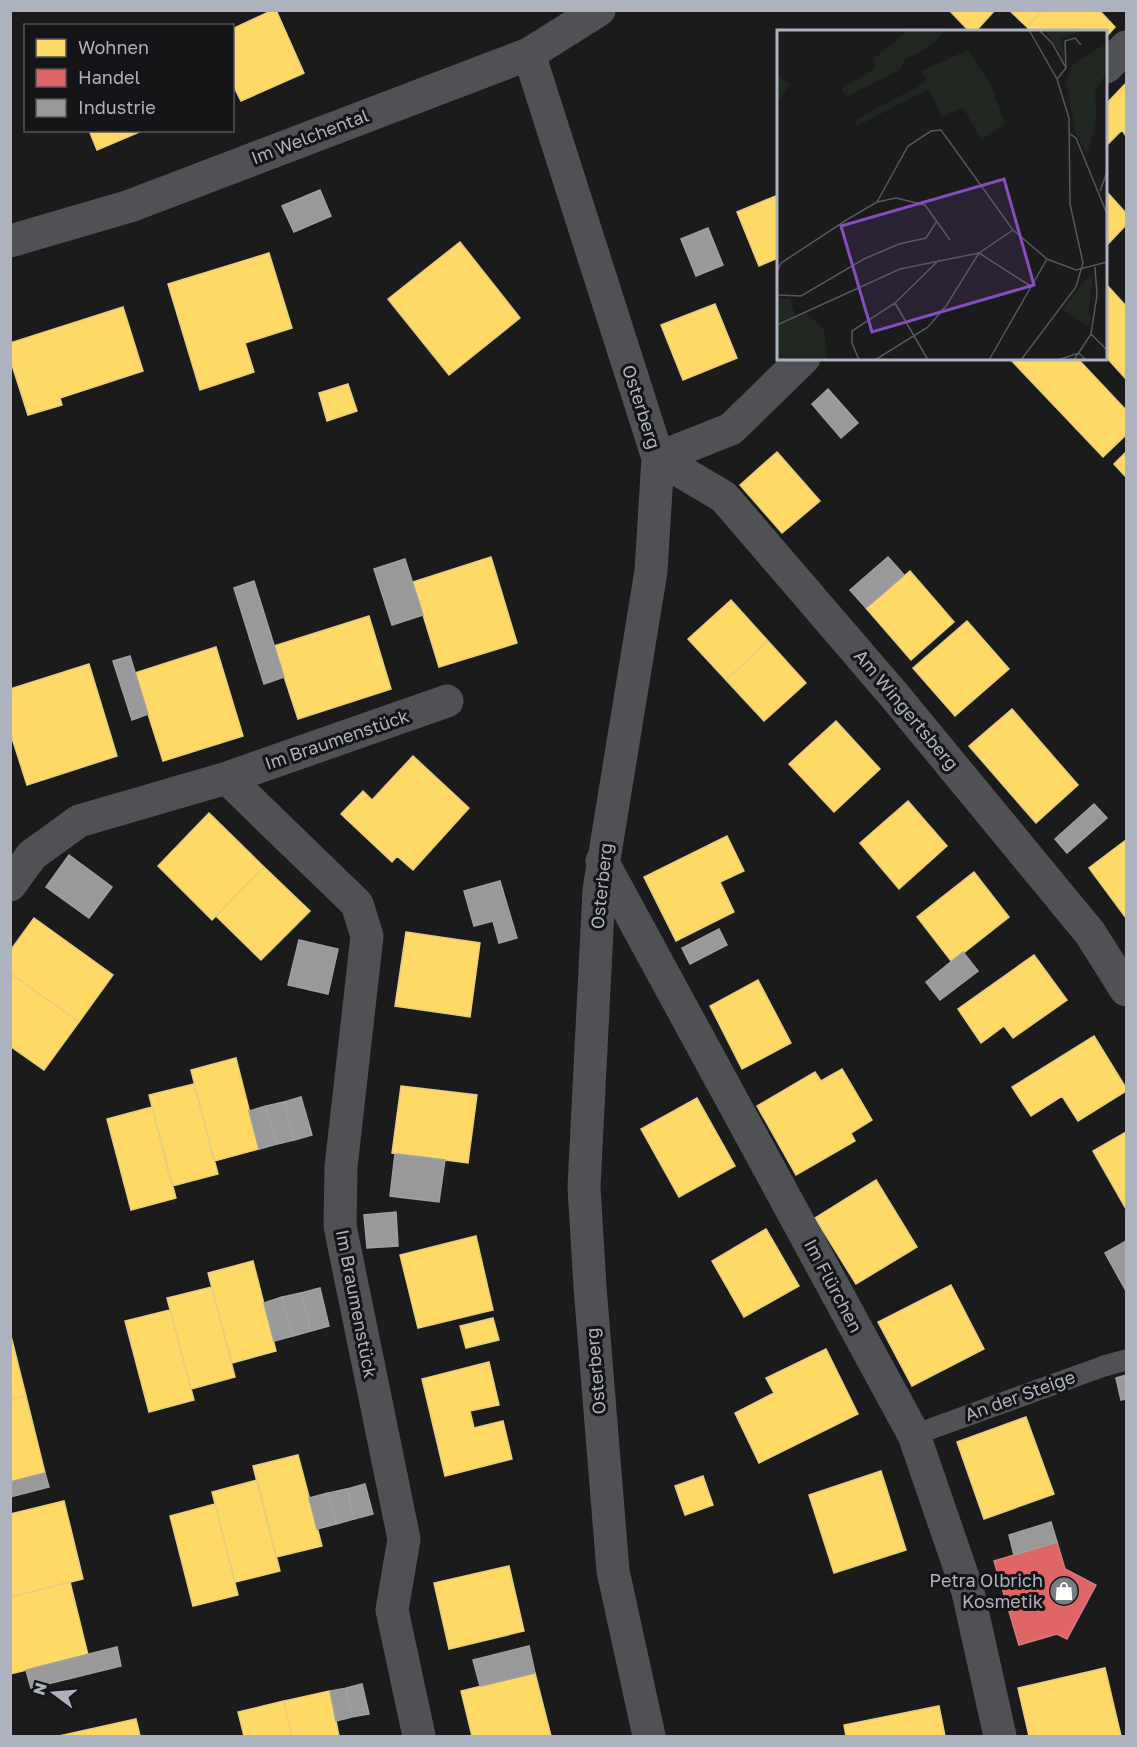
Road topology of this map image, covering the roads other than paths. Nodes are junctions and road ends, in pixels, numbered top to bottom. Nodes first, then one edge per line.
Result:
1 (599, 10) edge
2 (1126, 47) edge
3 (529, 54) junction
4 (1107, 66) edge
5 (10, 241) edge
6 (802, 360) edge
7 (658, 458) junction
8 (447, 701) dead end
9 (227, 778) junction
10 (602, 861) junction
11 (10, 885) edge
12 (1126, 990) edge
13 (1126, 1360) edge
14 (914, 1435) junction
15 (419, 1737) edge
16 (649, 1737) edge
17 (1000, 1737) edge

1 - 3 street, Im Welchental
2 - 4 street
3 - 5 street, Im Welchental
3 - 7 street, Osterberg
6 - 7 street
7 - 10 street, Osterberg
7 - 12 street, Am Wingertsberg
8 - 9 street, Im Braumenstück
9 - 11 street, Im Braumenstück
9 - 15 street, Im Braumenstück
10 - 14 street, Im Flürchen
10 - 16 street, Osterberg
13 - 14 lane, An der Steige
14 - 17 street, Im Flürchen

